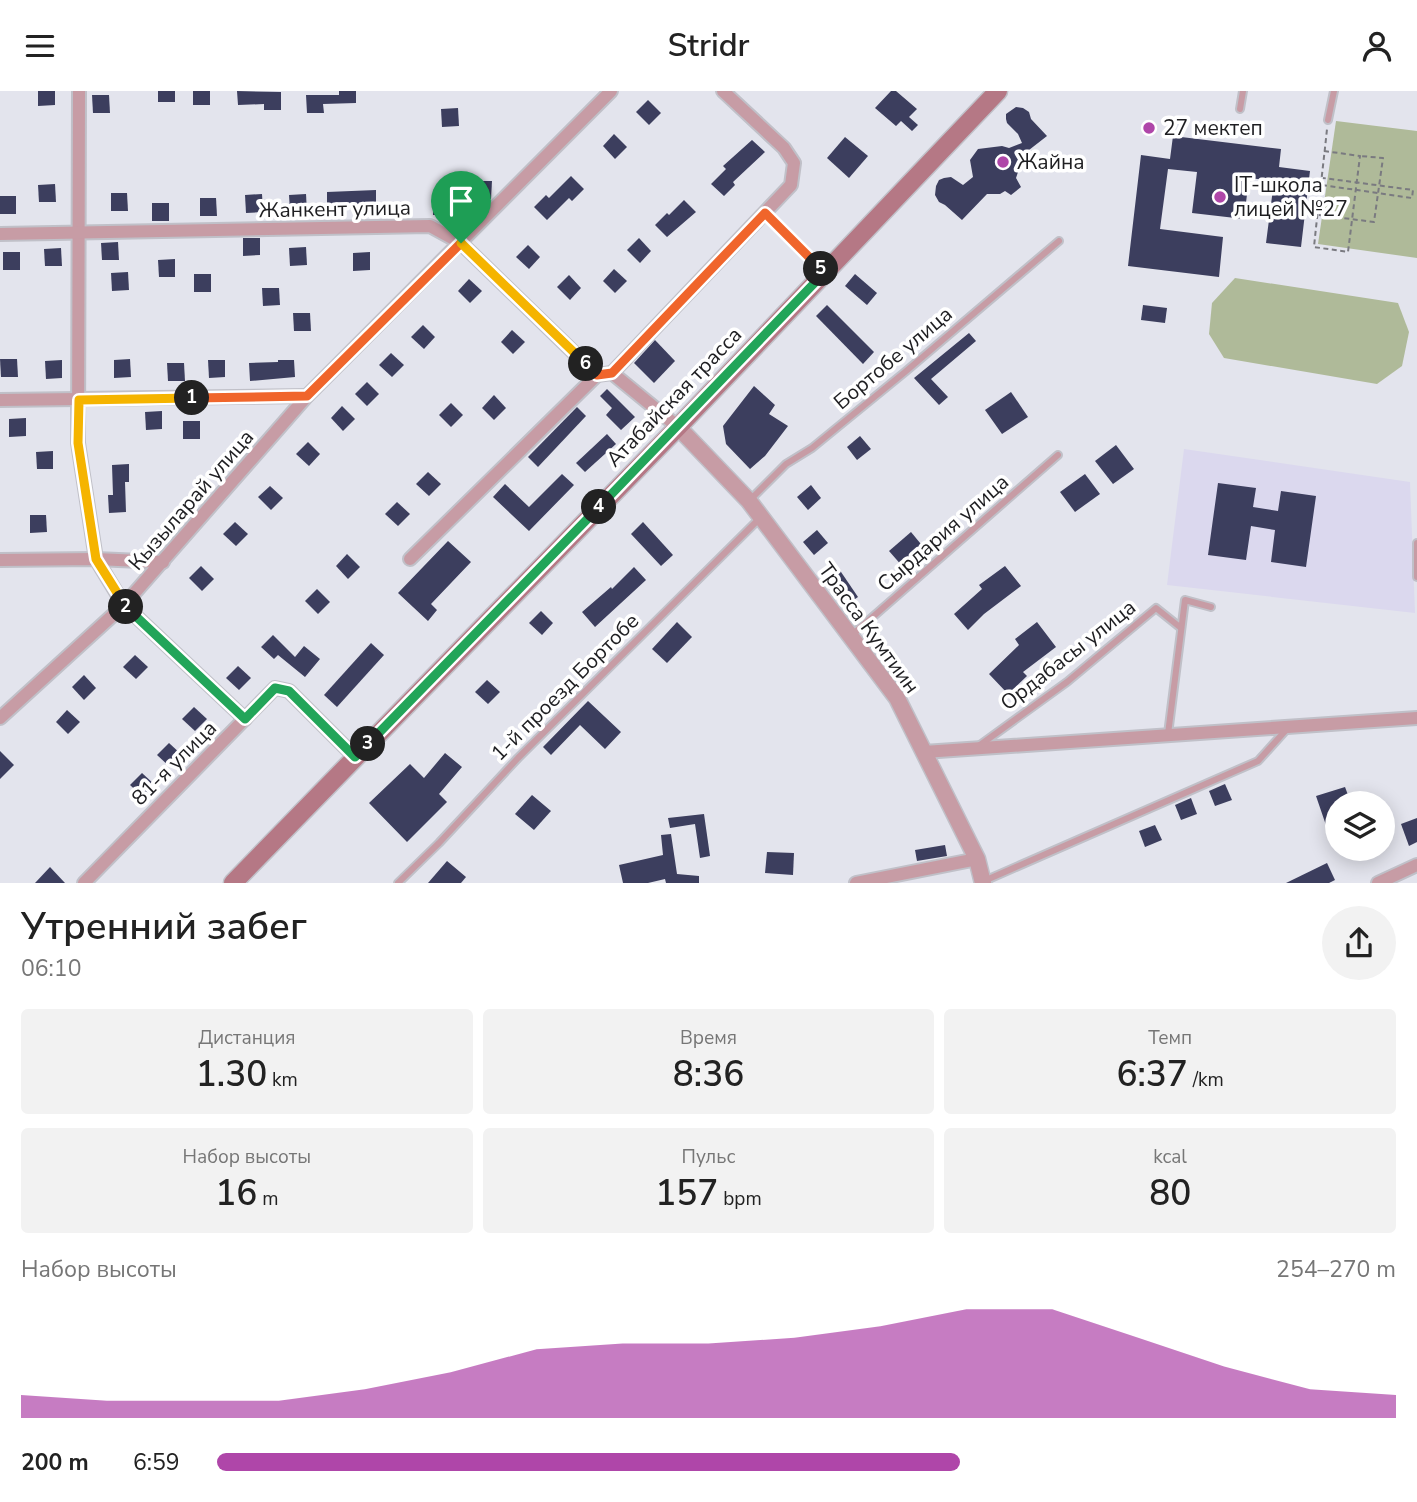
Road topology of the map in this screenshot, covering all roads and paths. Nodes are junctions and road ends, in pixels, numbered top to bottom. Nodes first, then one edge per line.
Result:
1 (79, 91) edge
2 (611, 91) edge
3 (723, 91) edge
4 (998, 91) edge
5 (1243, 91) edge
6 (1334, 91) edge
7 (1240, 109) dead end
8 (1328, 120) joint
9 (1324, 151) junction
10 (1360, 156) junction
11 (1322, 178) junction
12 (1357, 182) junction
13 (1321, 185) junction
14 (1379, 185) junction
15 (1356, 190) junction
16 (1378, 193) junction
17 (765, 213) junction
18 (1318, 215) junction
19 (1352, 219) junction
20 (78, 233) junction
21 (0, 234) edge
22 (1059, 241) dead end
23 (461, 243) junction
24 (825, 272) junction
25 (612, 373) junction
26 (597, 375) junction
27 (307, 396) junction
28 (0, 400) edge
29 (79, 400) junction
30 (678, 427) junction
31 (1058, 455) dead end
32 (748, 501) junction
33 (760, 518) junction
34 (1417, 543) edge
35 (96, 559) junction
36 (410, 559) dead end
37 (0, 560) edge
38 (163, 562) junction
39 (1417, 577) edge
40 (124, 605) junction
41 (1210, 607) dead end
42 (1181, 628) junction
43 (850, 636) junction
44 (0, 718) edge
45 (1417, 718) edge
46 (245, 719) junction
47 (1287, 729) junction
48 (1168, 736) junction
49 (976, 749) junction
50 (924, 752) junction
51 (355, 757) junction
52 (977, 859) junction
53 (1417, 865) edge
54 (982, 882) edge
55 (84, 883) edge
56 (233, 883) edge
57 (398, 883) edge
58 (856, 883) edge
59 (1378, 883) edge

1 - 20 street
2 - 23 street, Кызыларай улица
3 - 17 street
4 - 24 main road, Атабайская трасса
5 - 7 lane
6 - 8 lane
8 - 9 path
9 - 10 path
9 - 11 path
10 - 12 path
10 - 14 path
11 - 12 path
11 - 13 path
12 - 14 path
12 - 15 path
13 - 15 path
13 - 18 path
14 - 16 path
14 - 16 path
15 - 16 path
15 - 19 path
16 - 19 path
17 - 24 lane
17 - 25 street
18 - 19 path
18 - 19 path
20 - 21 street, Жанкент улица
20 - 23 street, Жанкент улица
20 - 29 street
22 - 32 lane, Бортобе улица
23 - 26 street, Жанкент улица
23 - 27 street, Кызыларай улица
24 - 30 main road, Атабайская трасса
25 - 26 street
25 - 30 street
26 - 36 street
27 - 29 street
27 - 38 street, Кызыларай улица
28 - 29 street
29 - 35 street
30 - 32 street, Трасса Кумтиин
30 - 51 main road, Атабайская трасса
31 - 43 lane, Сырдария улица
32 - 33 street, Трасса Кумтиин
33 - 43 street, Трасса Кумтиин
33 - 57 lane, 1-й проезд Бортобе
34 - 39 lane
35 - 37 street
35 - 38 street
35 - 40 street
38 - 40 street, Кызыларай улица
40 - 44 street, Кызыларай улица
40 - 46 street
41 - 42 lane
42 - 48 lane
42 - 49 lane, Ордабасы улица
43 - 50 street, Трасса Кумтиин
45 - 47 street
46 - 51 street, 81-я улица
46 - 55 street, 81-я улица
47 - 48 street
47 - 54 lane
48 - 49 street
49 - 50 street
50 - 52 street, Трасса Кумтиин
51 - 56 main road, Атабайская трасса
52 - 54 street, Трасса Кумтиин
52 - 58 street
53 - 59 street

